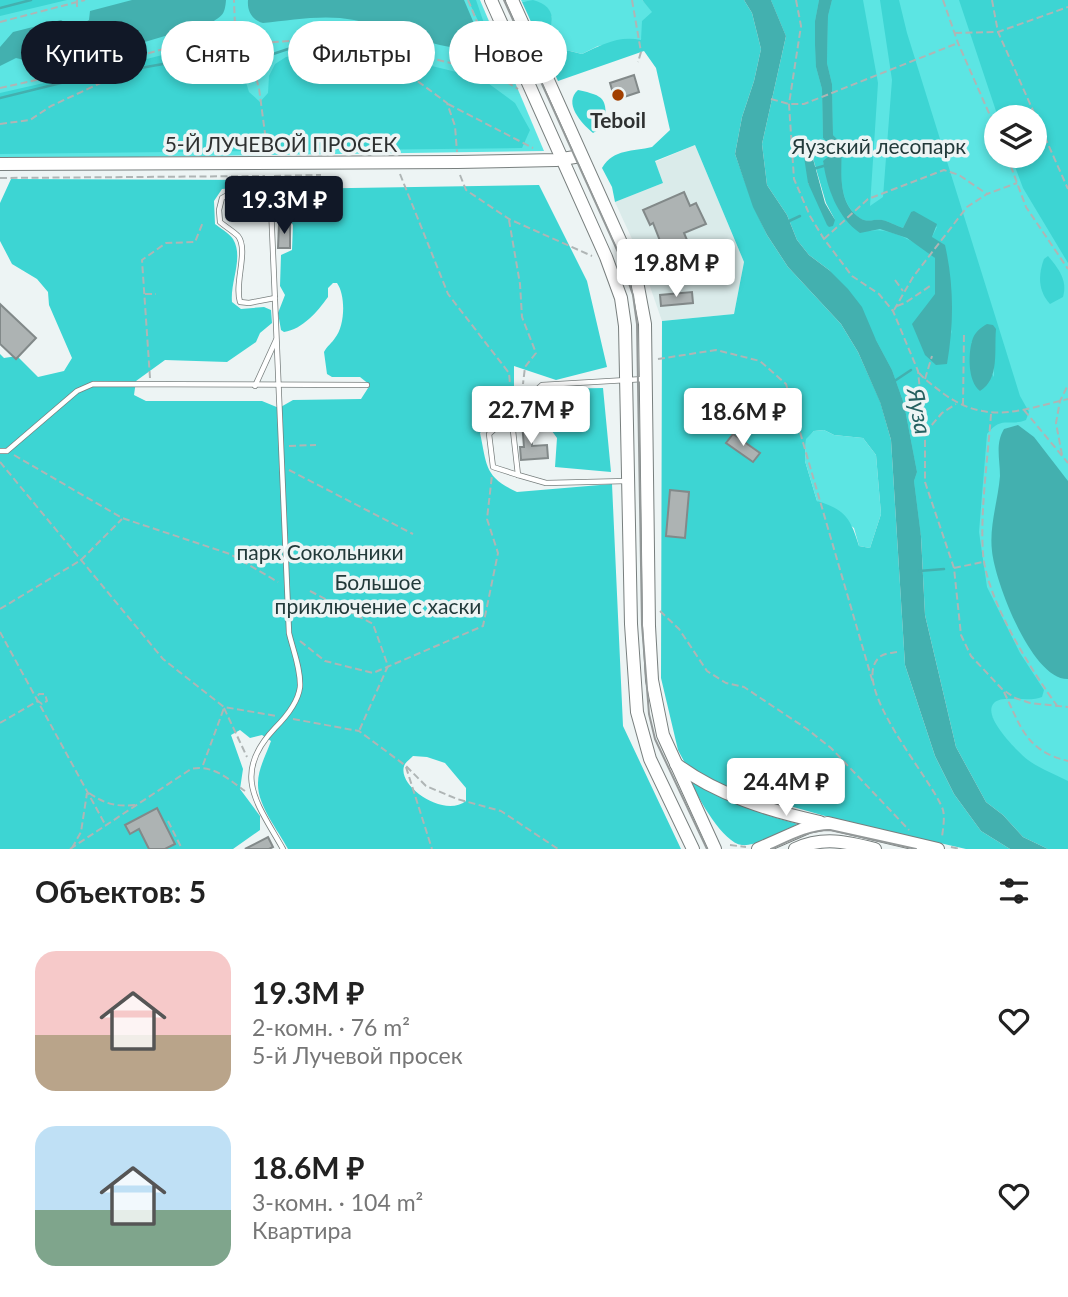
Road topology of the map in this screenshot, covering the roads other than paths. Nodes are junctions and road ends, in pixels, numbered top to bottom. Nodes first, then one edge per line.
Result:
1 (491, 0) edge
2 (512, 0) edge
3 (581, 156) junction
4 (562, 159) junction
5 (0, 164) edge
6 (270, 182) dead end
7 (270, 193) junction
8 (275, 298) junction
9 (277, 340) junction
10 (625, 379) junction
11 (645, 379) junction
12 (367, 385) dead end
13 (255, 386) junction
14 (279, 386) junction
15 (511, 413) junction
16 (0, 451) edge
17 (518, 475) junction
18 (627, 481) junction
19 (674, 762) junction
20 (828, 823) junction
21 (940, 845) edge
22 (283, 849) edge
23 (693, 849) edge
24 (715, 849) edge
25 (758, 849) edge
26 (795, 849) edge
27 (875, 849) edge

1 - 4 main road
2 - 3 main road
3 - 4 main road, 5-Й ЛУЧЕВОЙ ПРОСЕК
3 - 11 main road
4 - 5 main road, 5-Й ЛУЧЕВОЙ ПРОСЕК
4 - 10 main road
6 - 7 lane
7 - 8 lane
7 - 8 lane
8 - 9 lane
9 - 13 lane
9 - 14 lane
10 - 11 lane
10 - 15 lane
10 - 18 main road
11 - 19 main road
12 - 14 lane
13 - 14 lane
13 - 16 lane
14 - 22 lane
15 - 17 lane
15 - 17 lane
17 - 18 lane
18 - 23 main road
19 - 20 main road
19 - 24 main road
20 - 21 main road
20 - 25 main road
26 - 27 main road

